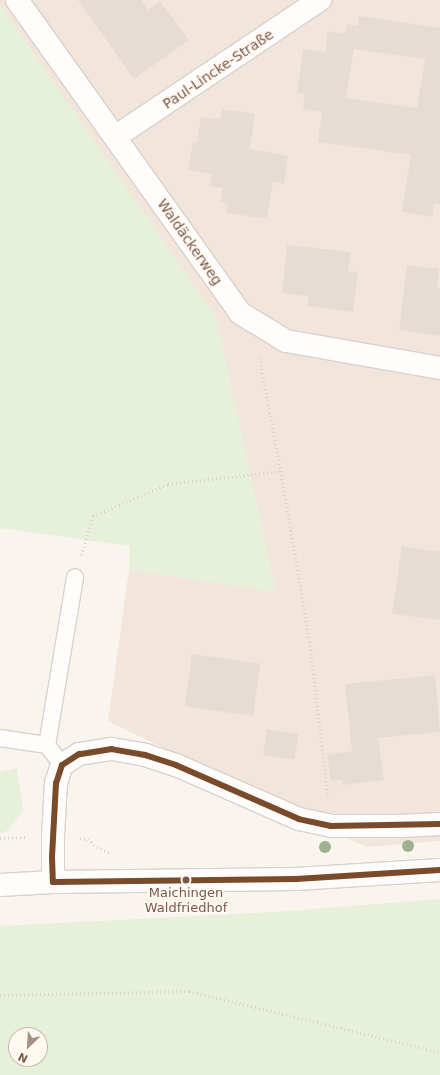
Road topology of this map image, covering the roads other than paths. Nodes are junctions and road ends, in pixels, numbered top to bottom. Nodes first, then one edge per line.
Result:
1 (17, 0) edge
2 (320, 0) edge
3 (115, 137) junction
4 (440, 368) edge
5 (74, 577) road end
6 (0, 738) edge
7 (48, 745) junction
8 (62, 765) junction
9 (440, 824) edge
10 (440, 870) edge
11 (53, 882) junction
12 (0, 885) edge

1 - 3 street, Waldäckerweg
2 - 3 street, Paul-Lincke-Straße
3 - 4 street, Waldäckerweg
5 - 7 lane
6 - 7 lane
7 - 8 lane
8 - 9 street
8 - 11 street
10 - 11 street
11 - 12 street

